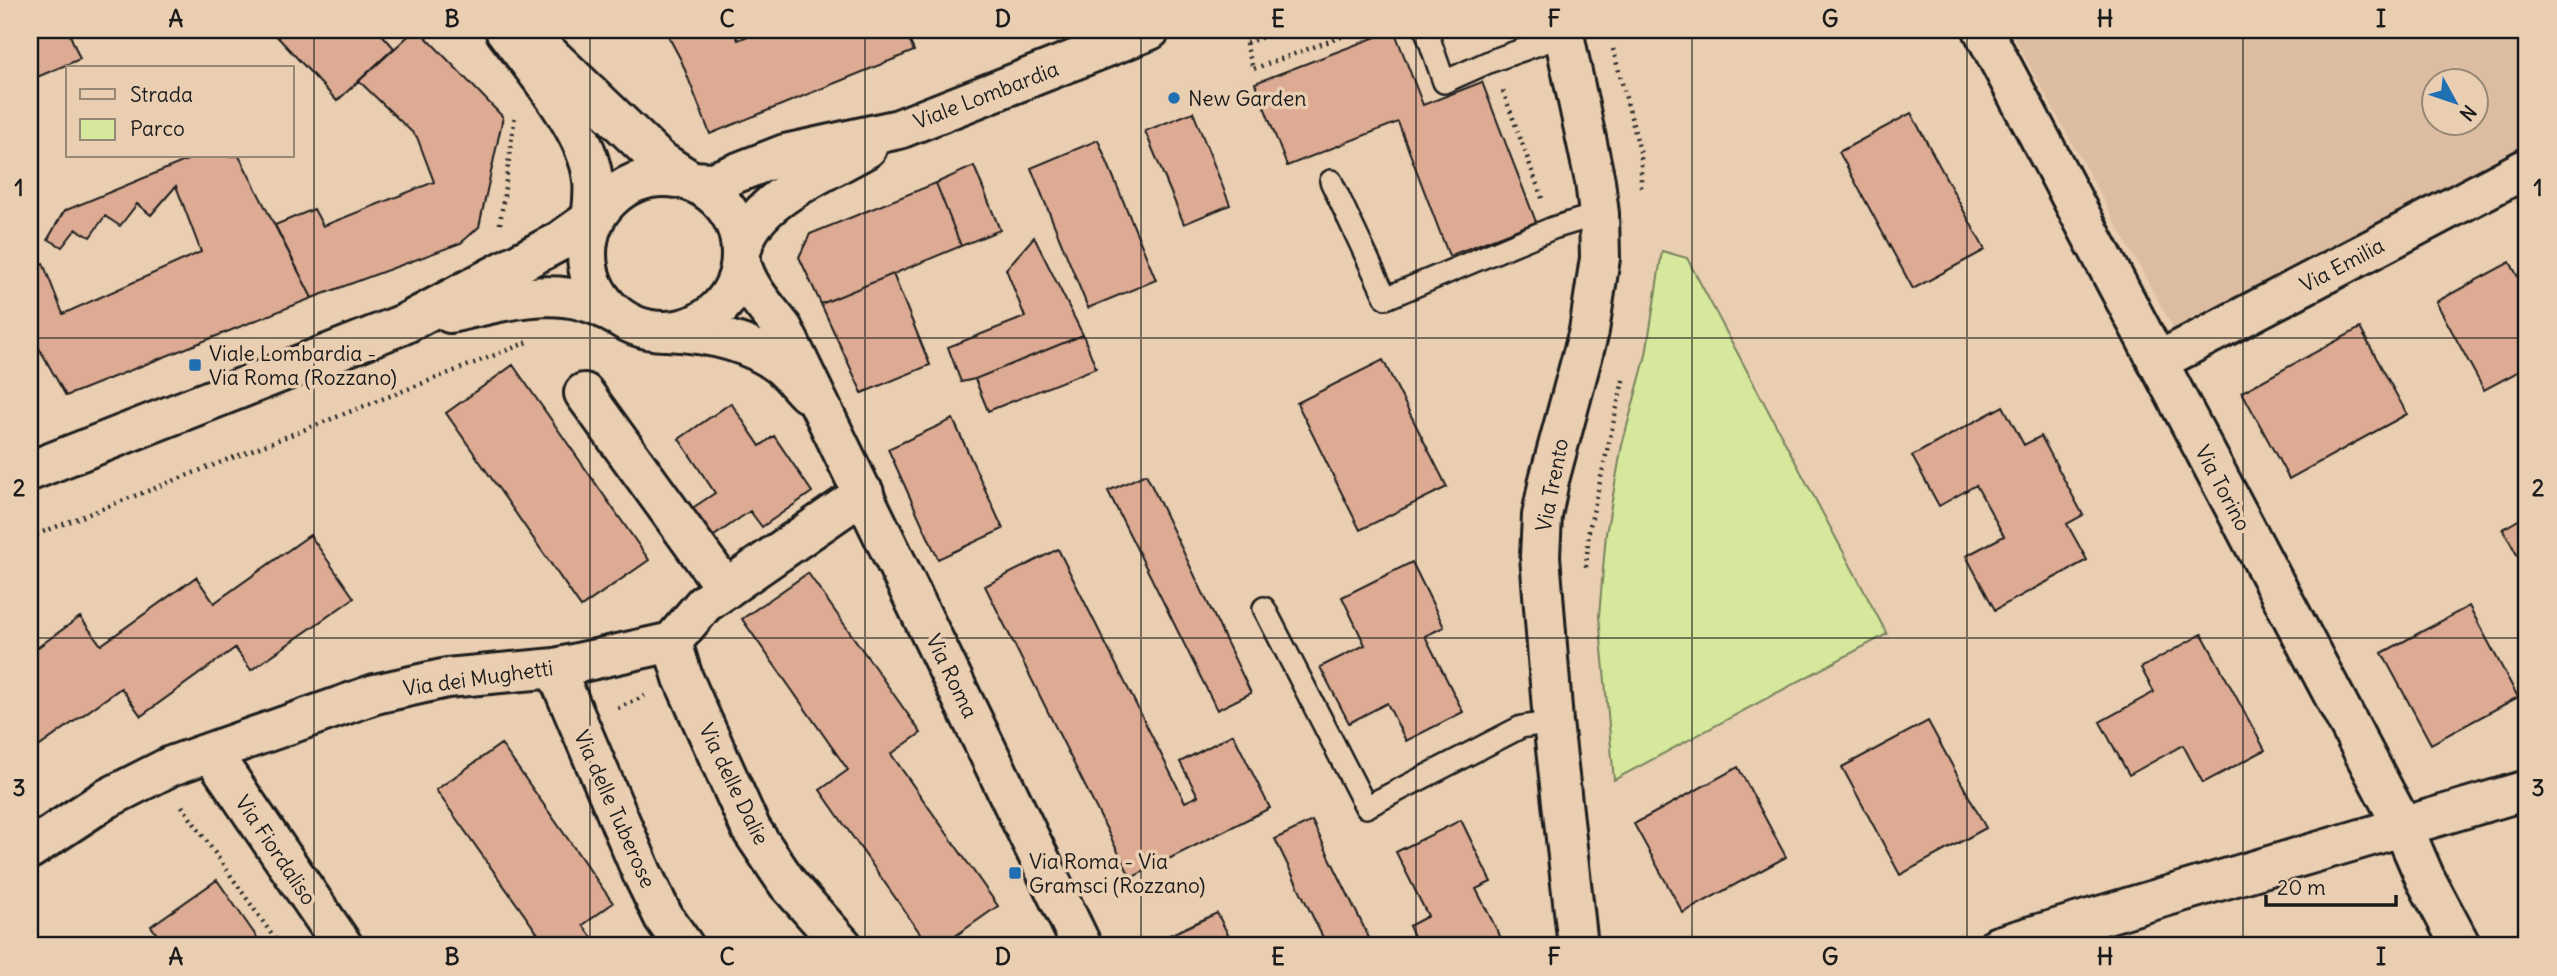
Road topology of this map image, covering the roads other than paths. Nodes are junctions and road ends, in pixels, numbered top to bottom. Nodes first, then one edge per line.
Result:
1 (505, 30) edge
2 (523, 30) edge
3 (1150, 30) edge
4 (1426, 30) edge
5 (1983, 30) edge
6 (1564, 32) edge
7 (899, 129) junction
8 (2527, 168) edge
9 (691, 181) junction
10 (1331, 181) dead end
11 (1600, 214) junction
12 (595, 221) junction
13 (741, 255) junction
14 (620, 318) junction
15 (404, 324) junction
16 (667, 331) junction
17 (2157, 362) junction
18 (584, 393) dead end
19 (821, 407) junction
20 (30, 471) edge
21 (864, 493) junction
22 (726, 589) junction
23 (1264, 608) dead end
24 (673, 642) junction
25 (555, 668) junction
26 (1553, 722) junction
27 (211, 752) junction
28 (2527, 790) edge
29 (2403, 827) junction
30 (30, 849) edge
31 (343, 946) edge
32 (684, 946) edge
33 (843, 946) edge
34 (1082, 946) edge
35 (1578, 946) edge
36 (1998, 946) edge
37 (2461, 946) edge

1 - 12 street
2 - 9 street
3 - 7 street, Viale Lombardia
4 - 6 lane
5 - 17 street, Via Torino
6 - 11 street, Via Trento
7 - 9 street, Viale Lombardia
7 - 13 street, Viale Lombardia
8 - 17 street, Via Emilia
9 - 12 street
9 - 13 street
10 - 11 lane
11 - 26 street, Via Trento
12 - 14 street
12 - 15 street
13 - 16 street
13 - 19 street, Via Roma
14 - 15 street
14 - 16 street
15 - 20 street
16 - 19 street, Via Roma
17 - 29 street, Via Torino
18 - 22 street
19 - 21 street, Via Roma
21 - 22 street
21 - 34 street, Via Roma
22 - 24 street
23 - 26 lane
24 - 25 street, Via dei Mughetti
24 - 33 street, Via delle Dalie
25 - 27 street, Via dei Mughetti
25 - 32 street, Via delle Tuberose
26 - 35 street, Via Trento
27 - 30 street, Via dei Mughetti
27 - 31 street, Via Fiordaliso
28 - 29 street
29 - 36 street
29 - 37 street, Via Torino

